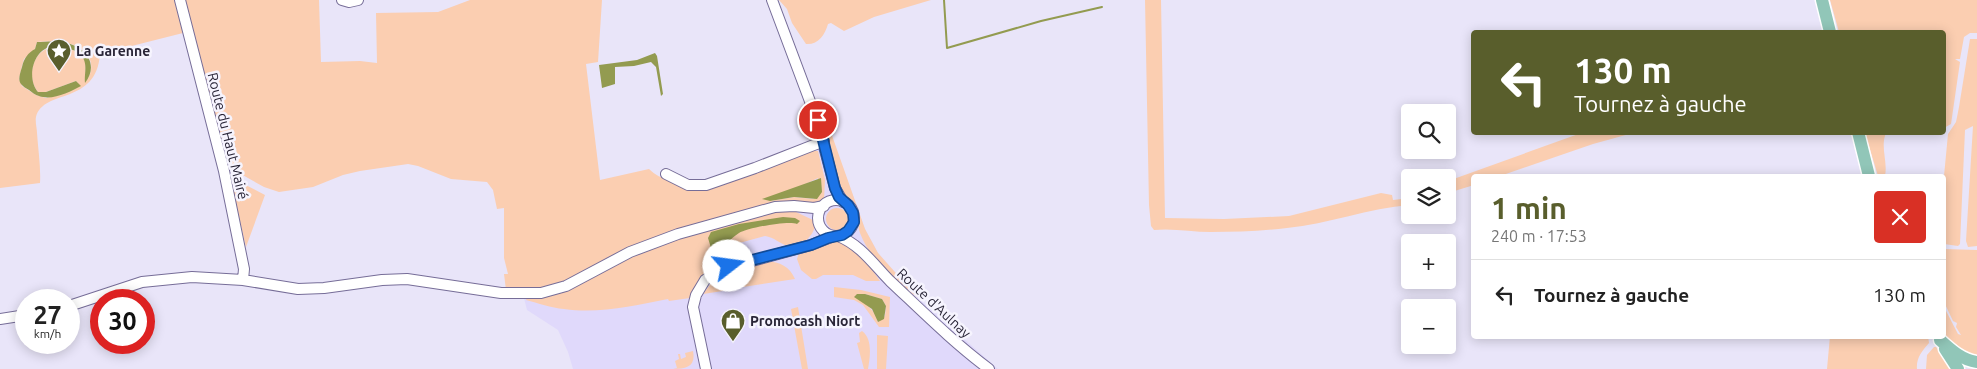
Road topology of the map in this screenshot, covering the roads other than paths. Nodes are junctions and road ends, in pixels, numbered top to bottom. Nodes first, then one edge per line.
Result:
1 (180, 0) edge
2 (342, 0) edge
3 (358, 0) edge
4 (772, 0) edge
5 (1822, 0) edge
6 (1830, 30) edge
7 (1859, 135) edge
8 (824, 141) junction
9 (827, 161) junction
10 (666, 174) dead end
11 (1869, 174) edge
12 (843, 202) junction
13 (825, 205) junction
14 (786, 206) junction
15 (819, 223) junction
16 (853, 225) junction
17 (836, 236) junction
18 (804, 246) junction
19 (864, 253) junction
20 (244, 280) junction
21 (80, 302) edge
22 (15, 317) edge
23 (0, 319) edge
24 (1939, 339) edge
25 (1939, 339) edge
26 (1977, 363) edge
27 (706, 369) edge
28 (989, 369) edge
29 (1958, 369) edge
30 (1968, 369) edge

1 - 20 street, Route du Haut Mairé
2 - 3 street
4 - 8 street
5 - 6 main road
7 - 11 main road
8 - 9 street
8 - 10 street
9 - 12 street
9 - 13 street
12 - 13 street
12 - 16 street
13 - 14 street
13 - 15 street
14 - 15 street
14 - 20 street
15 - 17 street
15 - 18 street
16 - 17 street
16 - 19 street, Route d'Aulnay
17 - 18 street
17 - 19 street, Route d'Aulnay
18 - 27 street
19 - 28 street, Route d'Aulnay
20 - 21 street
22 - 23 street
24 - 26 main road
25 - 29 main road
26 - 30 main road

